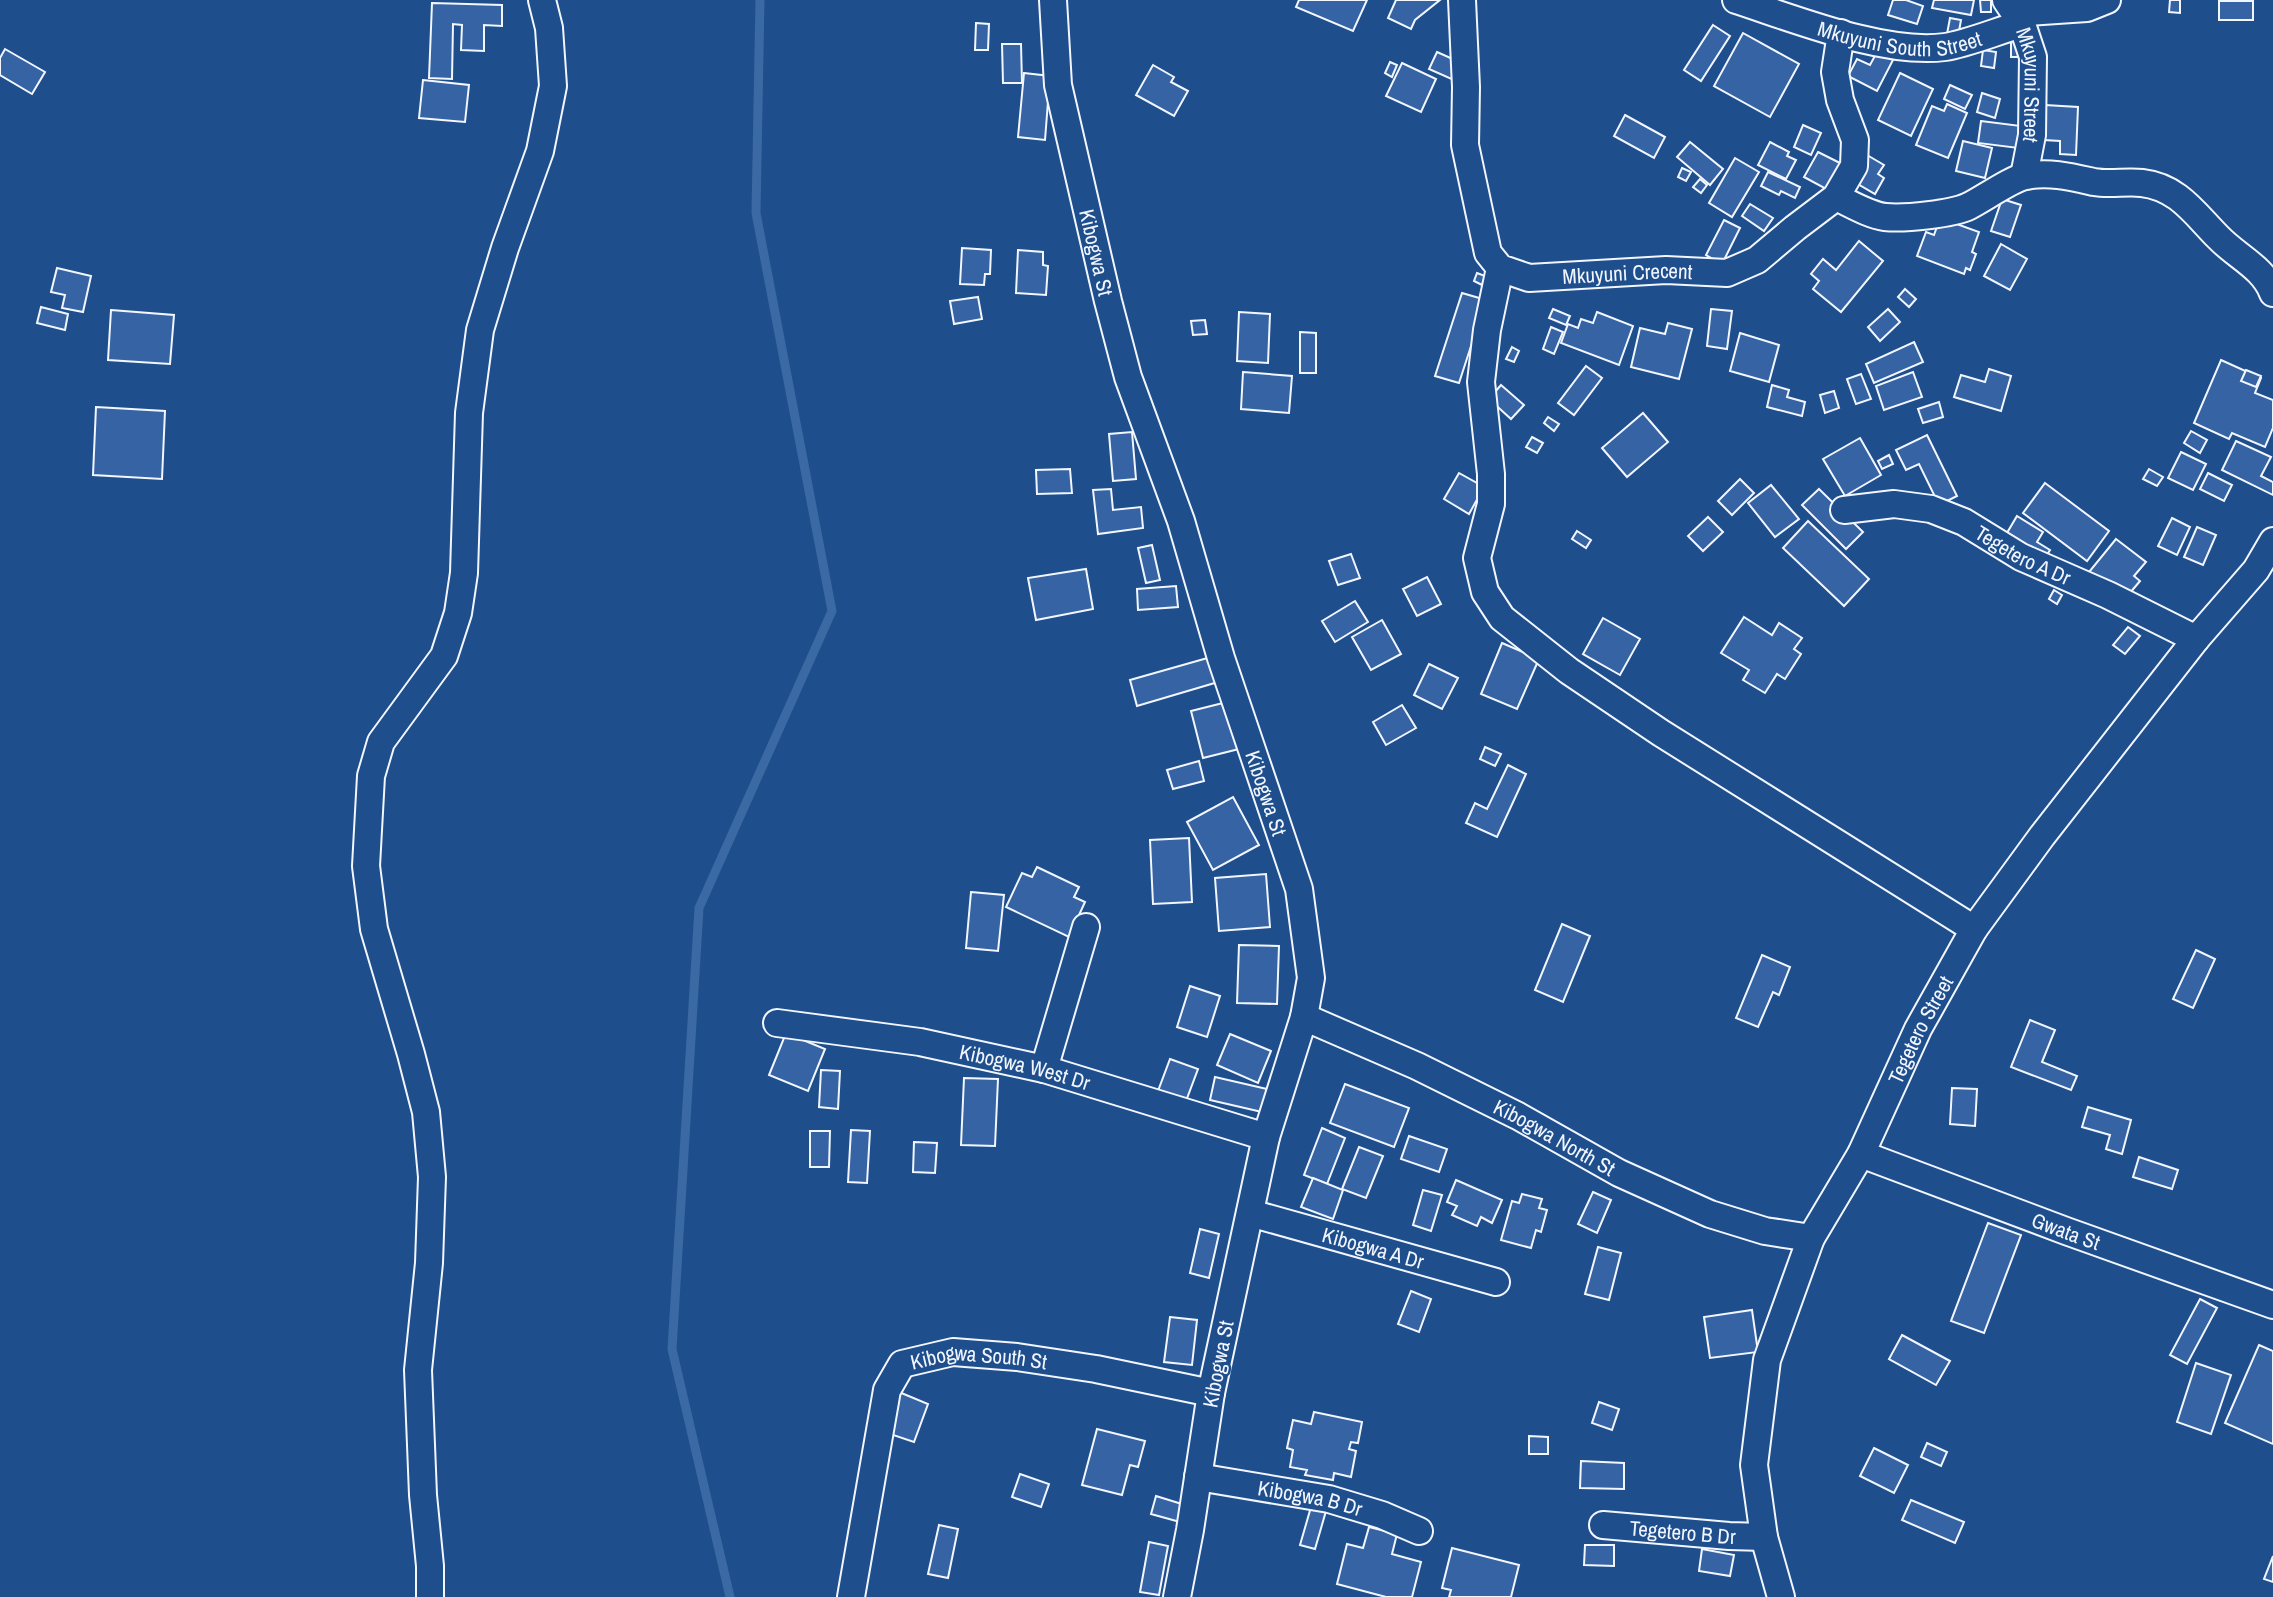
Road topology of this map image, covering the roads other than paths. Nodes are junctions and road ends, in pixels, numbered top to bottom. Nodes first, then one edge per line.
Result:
1 (542, 0) edge
2 (1053, 0) edge
3 (1462, 0) edge
4 (1736, 0) edge
5 (2107, 0) edge
6 (2014, 12) edge
7 (1841, 33) junction
8 (2024, 176) junction
9 (1836, 197) junction
10 (1500, 268) junction
11 (2273, 293) edge
12 (1844, 510) dead end
13 (2273, 541) edge
14 (2264, 573) edge
15 (2196, 639) junction
16 (1086, 927) dead end
17 (1974, 929) junction
18 (1304, 1017) junction
19 (777, 1023) dead end
20 (1044, 1069) junction
21 (1266, 1137) junction
22 (1861, 1154) junction
23 (1250, 1213) junction
24 (1811, 1238) junction
25 (1496, 1282) dead end
26 (2273, 1305) edge
27 (1212, 1392) junction
28 (1198, 1477) junction
29 (1603, 1525) dead end
30 (1419, 1531) dead end
31 (1764, 1537) junction
32 (430, 1597) edge
33 (852, 1597) edge
34 (1177, 1597) edge
35 (1781, 1597) edge

1 - 32 street
2 - 18 street, Kibogwa St
3 - 10 street
4 - 7 street, Mkuyuni South Street
5 - 6 street, Mkuyuni South Street
6 - 7 street, Mkuyuni South Street
6 - 8 street, Mkuyuni Street
7 - 9 street, Mkuyuni Crecent
8 - 9 street
8 - 11 street
9 - 10 street, Mkuyuni Crecent
10 - 17 street
12 - 15 street, Tegetero A Dr
13 - 14 street, Tegetero Street
14 - 15 street, Tegetero Street
15 - 17 street, Tegetero Street
16 - 20 street
17 - 22 street, Tegetero Street
18 - 21 street, Kibogwa St
18 - 24 street, Kibogwa North St
19 - 20 street, Kibogwa West Dr
20 - 21 street, Kibogwa West Dr
21 - 23 street, Kibogwa St
22 - 24 street, Tegetero Street
22 - 26 street, Gwata St
23 - 25 street, Kibogwa A Dr
23 - 27 street, Kibogwa St
24 - 31 street, Tegetero Street
27 - 28 street, Kibogwa St
27 - 33 street, Kibogwa South St
28 - 30 street, Kibogwa B Dr
28 - 34 street, Kibogwa St
29 - 31 street, Tegetero B Dr
31 - 35 street, Tegetero Street

